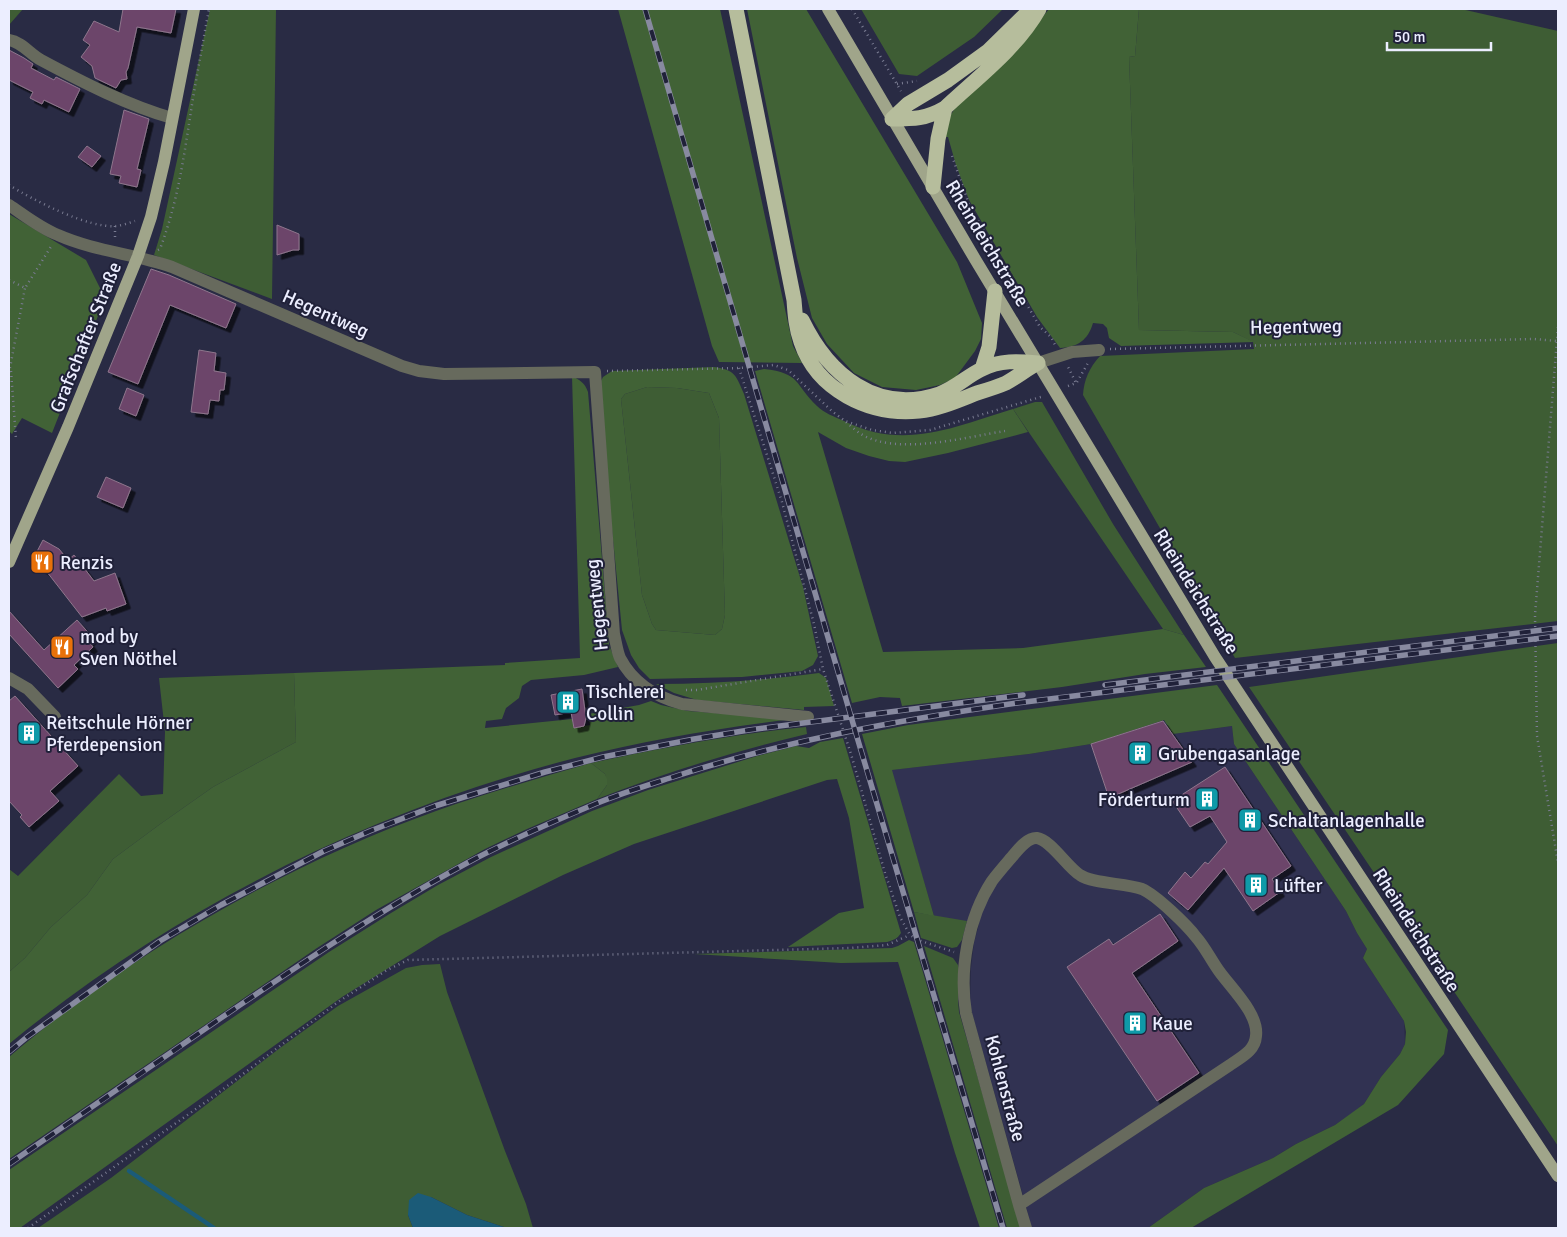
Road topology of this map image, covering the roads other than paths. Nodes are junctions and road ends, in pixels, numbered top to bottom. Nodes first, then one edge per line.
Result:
1 (194, 9) edge
2 (736, 9) edge
3 (828, 9) edge
4 (1031, 9) edge
5 (1040, 9) edge
6 (9, 40) edge
7 (945, 108) junction
8 (172, 118) junction
9 (892, 119) junction
10 (932, 187) junction
11 (9, 205) edge
12 (138, 256) junction
13 (995, 290) junction
14 (794, 300) junction
15 (1099, 350) road end
16 (1038, 363) junction
17 (982, 369) junction
18 (9, 562) edge
19 (9, 678) edge
20 (55, 717) dead end
21 (808, 717) dead end
22 (1558, 1176) edge
23 (1019, 1205) junction
24 (1026, 1228) edge

1 - 8 main road, Grafschafter Straße
2 - 14 highway
3 - 9 main road, Rheindeichstraße
4 - 9 highway
5 - 7 highway
6 - 8 street
7 - 9 highway
7 - 10 highway
8 - 12 main road, Grafschafter Straße
9 - 10 main road, Rheindeichstraße
10 - 13 main road, Rheindeichstraße
11 - 12 street, Hegentweg
12 - 18 main road, Grafschafter Straße
12 - 21 street, Hegentweg
13 - 16 main road, Rheindeichstraße
13 - 17 highway
14 - 16 highway
14 - 17 highway
15 - 16 street
16 - 17 highway
16 - 22 main road, Rheindeichstraße
19 - 20 street
23 - 23 street, Kohlenstraße
23 - 24 street, Kohlenstraße

